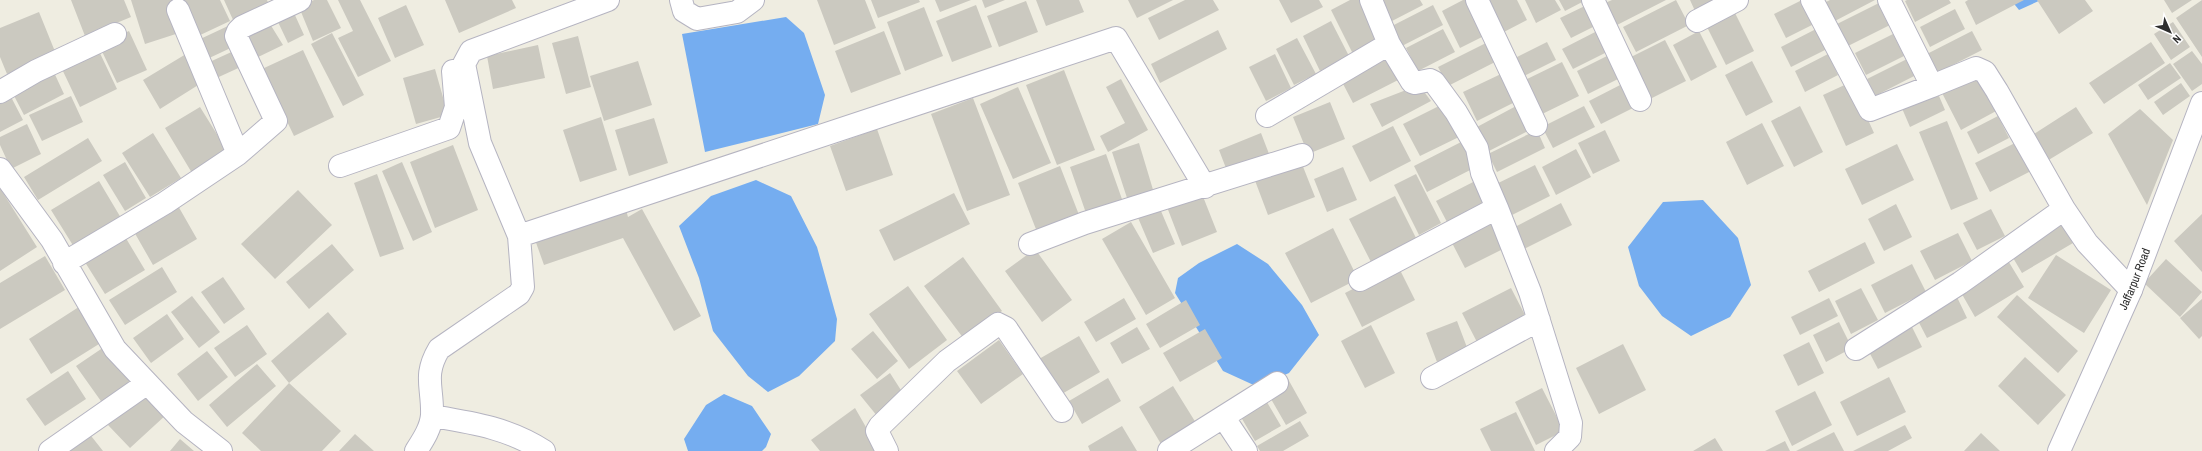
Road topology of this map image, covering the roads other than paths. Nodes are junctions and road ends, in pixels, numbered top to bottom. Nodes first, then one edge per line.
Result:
1 (300, 0) edge
2 (608, 0) edge
3 (681, 0) edge
4 (753, 0) edge
5 (1371, 0) edge
6 (1477, 0) edge
7 (1594, 0) edge
8 (1737, 0) edge
9 (1812, 0) edge
10 (1889, 0) edge
11 (178, 10) dead end
12 (1697, 21) dead end
13 (115, 34) dead end
14 (1389, 44) junction
15 (471, 51) junction
16 (1932, 86) junction
17 (0, 92) edge
18 (1640, 100) dead end
19 (2202, 103) edge
20 (1267, 116) dead end
21 (1536, 125) dead end
22 (238, 154) junction
23 (1302, 155) dead end
24 (340, 166) dead end
25 (0, 169) edge
26 (1205, 187) junction
27 (1497, 208) junction
28 (2064, 209) junction
29 (520, 236) junction
30 (1030, 244) dead end
31 (64, 263) junction
32 (1360, 280) dead end
33 (2131, 290) junction
34 (1539, 320) junction
35 (1856, 349) dead end
36 (1432, 378) dead end
37 (1277, 382) dead end
38 (146, 384) junction
39 (1062, 411) dead end
40 (432, 416) junction
41 (1224, 418) junction
42 (50, 451) edge
43 (221, 451) edge
44 (416, 451) edge
45 (544, 451) edge
46 (887, 451) edge
47 (1169, 451) edge
48 (1246, 451) edge
49 (1556, 451) edge
50 (2059, 451) edge

1 - 22 street
2 - 15 street
3 - 4 street
5 - 14 street
6 - 21 street
7 - 18 street
8 - 12 street
9 - 16 street
10 - 16 street
11 - 22 street
13 - 17 street
14 - 20 street
14 - 27 street
15 - 24 street
15 - 29 street
16 - 28 street
19 - 33 street, Jaffarpur Road
22 - 31 street
23 - 26 street
25 - 31 street
26 - 29 street
26 - 30 street
27 - 32 street
27 - 34 street
28 - 33 street
28 - 35 street
29 - 40 street
31 - 38 street
33 - 50 street, Jaffarpur Road
34 - 36 street
34 - 49 street
37 - 41 street
38 - 42 street
38 - 43 street
39 - 46 street
40 - 44 street
40 - 45 street
41 - 47 street
41 - 48 street

